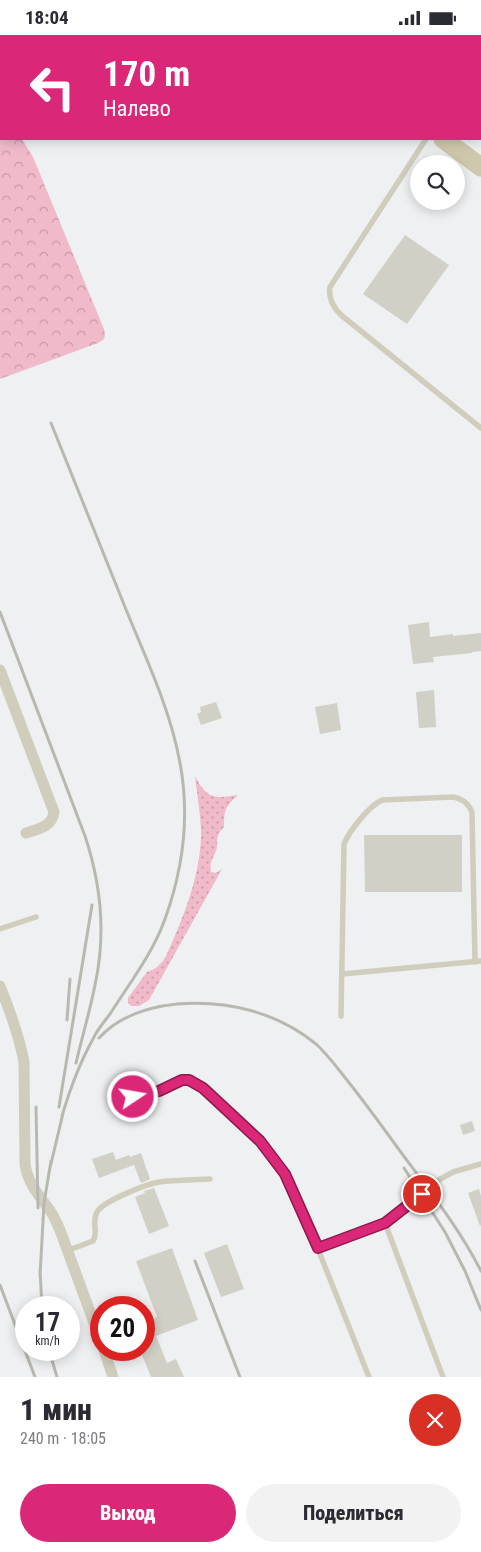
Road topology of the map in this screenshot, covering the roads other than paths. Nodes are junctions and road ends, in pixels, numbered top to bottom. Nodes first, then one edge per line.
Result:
1 (425, 140) edge
2 (444, 140) edge
3 (481, 167) edge
4 (481, 428) edge
5 (0, 670) edge
6 (26, 833) dead end
7 (36, 917) dead end
8 (0, 929) edge
9 (478, 961) edge
10 (342, 974) junction
11 (0, 986) edge
12 (341, 1015) dead end
13 (133, 1097) dead end
14 (481, 1164) edge
15 (210, 1179) dead end
16 (385, 1223) junction
17 (318, 1248) junction
18 (68, 1250) junction
19 (90, 1312) edge
20 (108, 1361) edge
21 (114, 1377) edge
22 (369, 1377) edge
23 (443, 1377) edge

1 - 4 lane
2 - 3 main road
5 - 6 street
7 - 8 lane
9 - 10 lane
9 - 10 lane
10 - 12 lane
11 - 18 street
13 - 17 lane
14 - 16 lane
15 - 18 lane
16 - 17 lane
16 - 23 lane
17 - 22 lane
18 - 19 street
20 - 21 street

